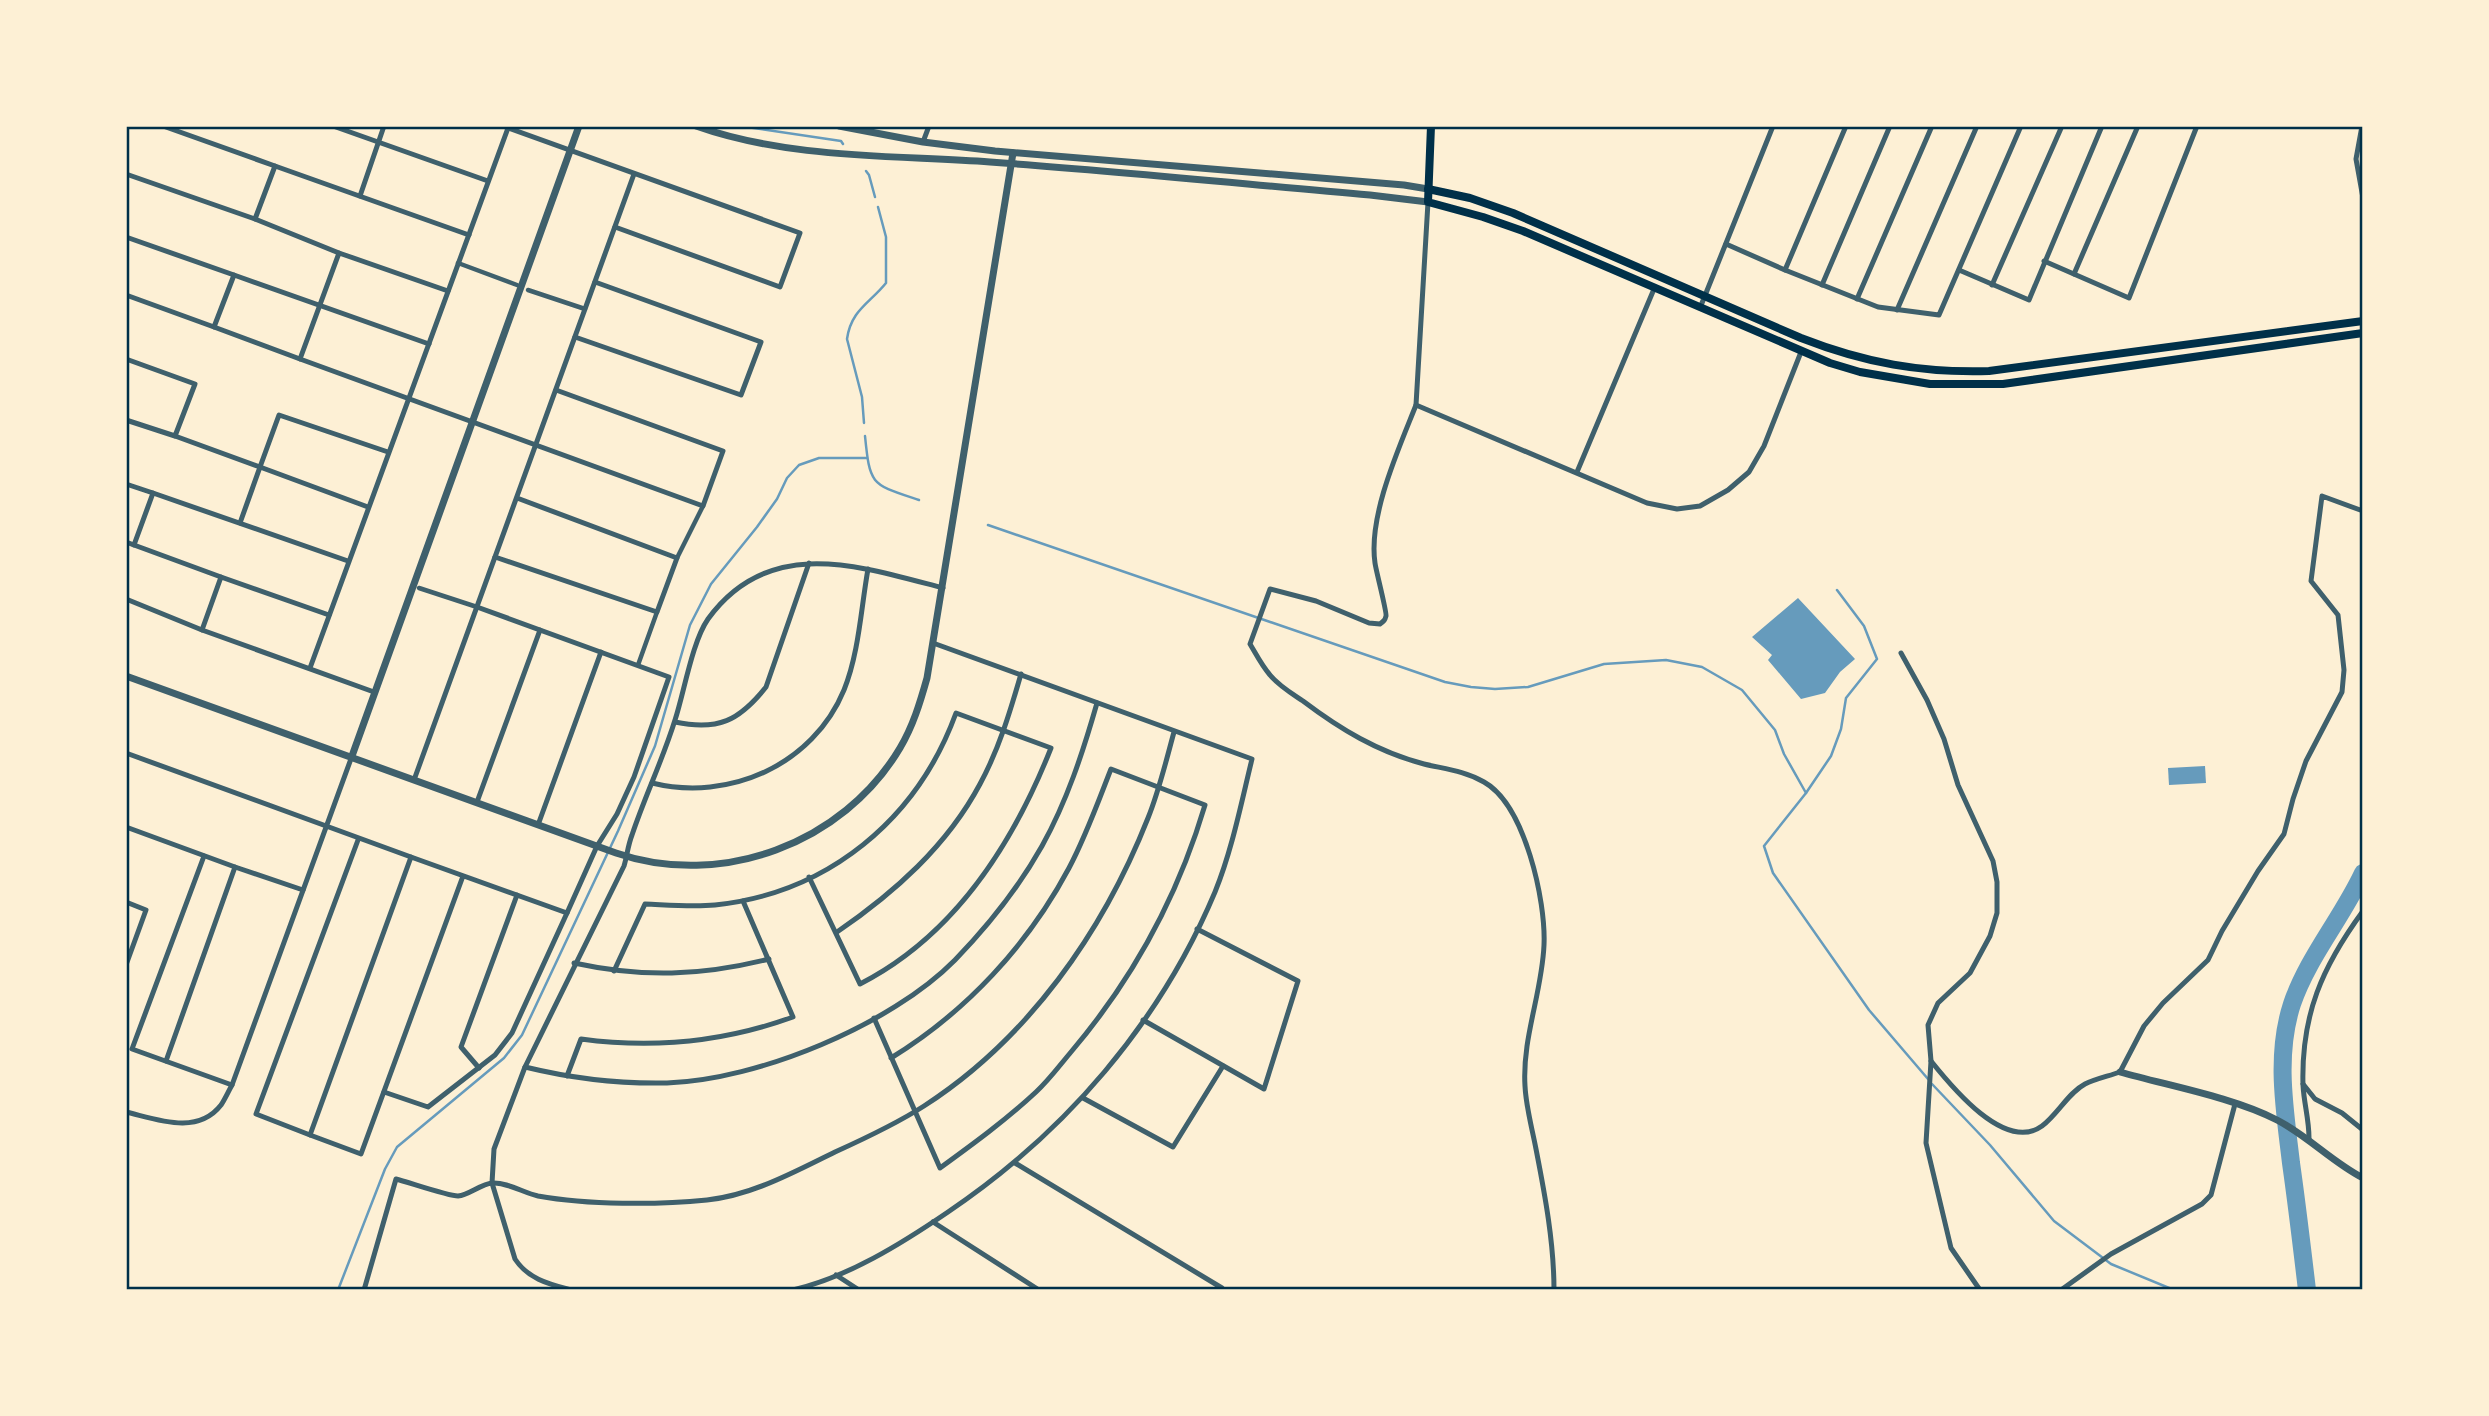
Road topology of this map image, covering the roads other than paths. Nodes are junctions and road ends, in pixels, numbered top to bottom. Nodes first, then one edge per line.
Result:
1 (163, 126) edge
2 (333, 126) edge
3 (384, 126) edge
4 (579, 126) edge
5 (696, 126) edge
6 (839, 126) edge
7 (929, 126) edge
8 (1431, 126) edge
9 (1773, 126) edge
10 (1846, 126) edge
11 (1890, 126) edge
12 (1931, 126) edge
13 (1977, 126) edge
14 (2021, 126) edge
15 (2062, 126) edge
16 (2102, 126) edge
17 (2138, 126) edge
18 (2197, 126) edge
19 (2362, 126) edge
20 (506, 127) edge
21 (379, 142) junction
22 (923, 142) junction
23 (570, 151) junction
24 (1013, 153) junction
25 (1012, 164) junction
26 (275, 166) junction
27 (126, 174) edge
28 (635, 174) junction
29 (488, 181) junction
30 (1429, 189) junction
31 (360, 197) junction
32 (2363, 198) edge
33 (1428, 202) junction
34 (255, 219) junction
35 (615, 227) junction
36 (468, 235) junction
37 (126, 237) edge
38 (1726, 244) junction
39 (339, 253) junction
40 (2044, 261) junction
41 (458, 263) junction
42 (1785, 270) junction
43 (1959, 270) junction
44 (2074, 274) junction
45 (234, 275) junction
46 (595, 282) junction
47 (517, 285) dead end
48 (1822, 285) junction
49 (1992, 285) junction
50 (1654, 289) junction
51 (528, 290) dead end
52 (448, 291) junction
53 (126, 295) edge
54 (1705, 296) junction
55 (1857, 299) junction
56 (320, 306) junction
57 (585, 309) junction
58 (1700, 309) junction
59 (1898, 310) junction
60 (2363, 321) edge
61 (215, 327) junction
62 (2363, 333) edge
63 (575, 337) junction
64 (429, 344) junction
65 (1801, 352) junction
66 (126, 359) edge
67 (300, 359) junction
68 (556, 390) junction
69 (410, 398) junction
70 (1416, 405) junction
71 (126, 420) edge
72 (474, 421) junction
73 (175, 436) junction
74 (537, 444) junction
75 (388, 452) junction
76 (260, 467) junction
77 (1577, 472) junction
78 (126, 484) edge
79 (153, 493) junction
80 (517, 498) junction
81 (704, 506) junction
82 (368, 507) junction
83 (2363, 511) edge
84 (240, 523) junction
85 (126, 542) edge
86 (134, 545) junction
87 (495, 556) junction
88 (677, 558) junction
89 (348, 561) junction
90 (809, 563) junction
91 (868, 569) junction
92 (221, 577) junction
93 (419, 587) dead end
94 (943, 588) junction
95 (126, 600) edge
96 (477, 607) junction
97 (657, 612) junction
98 (330, 615) junction
99 (202, 630) junction
100 (540, 630) junction
101 (933, 643) junction
102 (601, 652) junction
103 (1901, 653) dead end
104 (638, 665) junction
105 (310, 668) junction
106 (1021, 674) junction
107 (126, 676) edge
108 (374, 692) junction
109 (1097, 703) junction
110 (675, 722) junction
111 (1004, 729) junction
112 (1174, 732) junction
113 (126, 753) edge
114 (352, 756) junction
115 (414, 779) junction
116 (652, 783) junction
117 (1158, 788) junction
118 (477, 802) junction
119 (538, 825) junction
120 (126, 827) edge
121 (326, 828) junction
122 (358, 840) junction
123 (597, 845) junction
124 (204, 856) junction
125 (627, 856) junction
126 (411, 857) junction
127 (235, 867) junction
128 (463, 876) junction
129 (809, 877) junction
130 (303, 890) junction
131 (517, 895) junction
132 (743, 901) junction
133 (126, 902) edge
134 (2363, 911) edge
135 (567, 913) junction
136 (1197, 929) junction
137 (836, 932) junction
138 (769, 958) junction
139 (574, 963) junction
140 (126, 965) edge
141 (614, 971) junction
142 (874, 1018) junction
143 (1143, 1020) junction
144 (891, 1058) junction
145 (166, 1061) junction
146 (1930, 1061) junction
147 (1223, 1066) junction
148 (525, 1067) junction
149 (479, 1068) junction
150 (2120, 1073) junction
151 (567, 1076) junction
152 (2303, 1084) junction
153 (232, 1085) junction
154 (384, 1092) junction
155 (1083, 1098) junction
156 (2235, 1104) junction
157 (126, 1112) edge
158 (914, 1113) junction
159 (2363, 1130) edge
160 (310, 1135) junction
161 (2306, 1136) junction
162 (1015, 1163) junction
163 (2363, 1178) edge
164 (492, 1183) junction
165 (933, 1222) junction
166 (836, 1275) junction
167 (364, 1290) edge
168 (571, 1290) edge
169 (793, 1290) edge
170 (859, 1290) edge
171 (1039, 1290) edge
172 (1221, 1290) edge
173 (1554, 1290) edge
174 (1980, 1290) edge
175 (2061, 1290) edge

1 - 26 street
2 - 21 street
3 - 21 street
4 - 23 street
5 - 25 street
6 - 22 street
7 - 22 street
8 - 30 main road
9 - 38 street
10 - 42 street
11 - 48 street
12 - 55 street
13 - 59 street
14 - 43 street
15 - 49 street
16 - 40 street
17 - 44 street
18 - 44 street
19 - 32 street
20 - 23 street
20 - 29 street
21 - 29 street
21 - 31 street
22 - 24 street
23 - 28 street
23 - 72 street
24 - 25 street
24 - 30 street
25 - 33 street
25 - 94 street
26 - 31 street
26 - 34 street
27 - 34 street
28 - 35 street
28 - 35 street
29 - 36 street
30 - 33 main road
30 - 54 main road
31 - 36 street
33 - 50 main road
33 - 70 street
34 - 39 street
35 - 46 street
36 - 41 street
37 - 45 street
38 - 42 street
38 - 54 street
39 - 52 street
39 - 56 street
40 - 44 street
40 - 49 street
41 - 47 street
41 - 52 street
42 - 48 street
43 - 49 street
43 - 59 street
45 - 56 street
45 - 61 street
46 - 57 street
46 - 63 street
48 - 55 street
50 - 58 main road
50 - 77 street
51 - 57 street
52 - 64 street
53 - 61 street
54 - 58 street
54 - 60 main road
55 - 59 street
56 - 64 street
56 - 67 street
57 - 63 street
58 - 65 main road
61 - 67 street
62 - 65 main road
63 - 68 street
64 - 69 street
65 - 77 street
66 - 73 street
67 - 69 street
68 - 74 street
68 - 81 street
69 - 72 street
69 - 75 street
70 - 77 street
70 - 173 street
71 - 73 street
72 - 74 street
72 - 108 street
73 - 76 street
74 - 80 street
74 - 81 street
75 - 76 street
75 - 82 street
76 - 82 street
76 - 84 street
78 - 79 street
79 - 84 street
79 - 86 street
80 - 87 street
80 - 88 street
81 - 88 street
82 - 89 street
83 - 150 street
84 - 89 street
85 - 86 street
86 - 92 street
87 - 96 street
87 - 97 street
88 - 97 street
89 - 98 street
90 - 91 street
90 - 110 street
90 - 110 street
91 - 94 street
91 - 116 street
92 - 98 street
92 - 99 street
93 - 96 street
94 - 101 street
95 - 99 street
96 - 100 street
96 - 115 street
97 - 104 street
98 - 105 street
99 - 105 street
100 - 102 street
100 - 118 street
101 - 106 street
101 - 125 street
102 - 104 street
102 - 119 street
103 - 146 street
104 - 123 street
105 - 108 street
106 - 109 street
106 - 111 street
107 - 114 street
108 - 114 street
109 - 112 street
109 - 142 street
110 - 116 street
111 - 129 street
111 - 137 street
111 - 137 street
112 - 117 street
112 - 136 street
113 - 121 street
114 - 115 street
114 - 121 street
115 - 118 street
116 - 125 street
117 - 144 street
117 - 158 street
117 - 158 street
118 - 119 street
119 - 123 street
120 - 124 street
121 - 122 street
121 - 130 street
122 - 126 street
122 - 160 street
123 - 125 street
123 - 135 street
124 - 127 street
124 - 145 street
125 - 139 street
126 - 128 street
126 - 160 street
127 - 130 street
127 - 145 street
128 - 131 street
128 - 154 street
129 - 132 street
129 - 137 street
130 - 153 street
131 - 135 street
131 - 149 street
132 - 138 street
132 - 141 street
133 - 140 street
134 - 152 street
135 - 149 street
136 - 143 street
136 - 147 street
138 - 141 street
138 - 151 street
139 - 141 street
139 - 148 street
142 - 144 street
142 - 151 street
143 - 147 street
143 - 155 street
144 - 158 street
145 - 153 street
146 - 150 street
146 - 174 street
147 - 155 street
148 - 151 street
148 - 164 street
149 - 154 street
150 - 156 street
152 - 159 street
152 - 161 street
153 - 157 street
154 - 160 street
155 - 162 street
156 - 161 street
156 - 175 street
158 - 164 street
161 - 163 street
162 - 165 street
162 - 172 street
164 - 167 street
164 - 168 street
165 - 166 street
165 - 171 street
166 - 169 street
166 - 170 street

